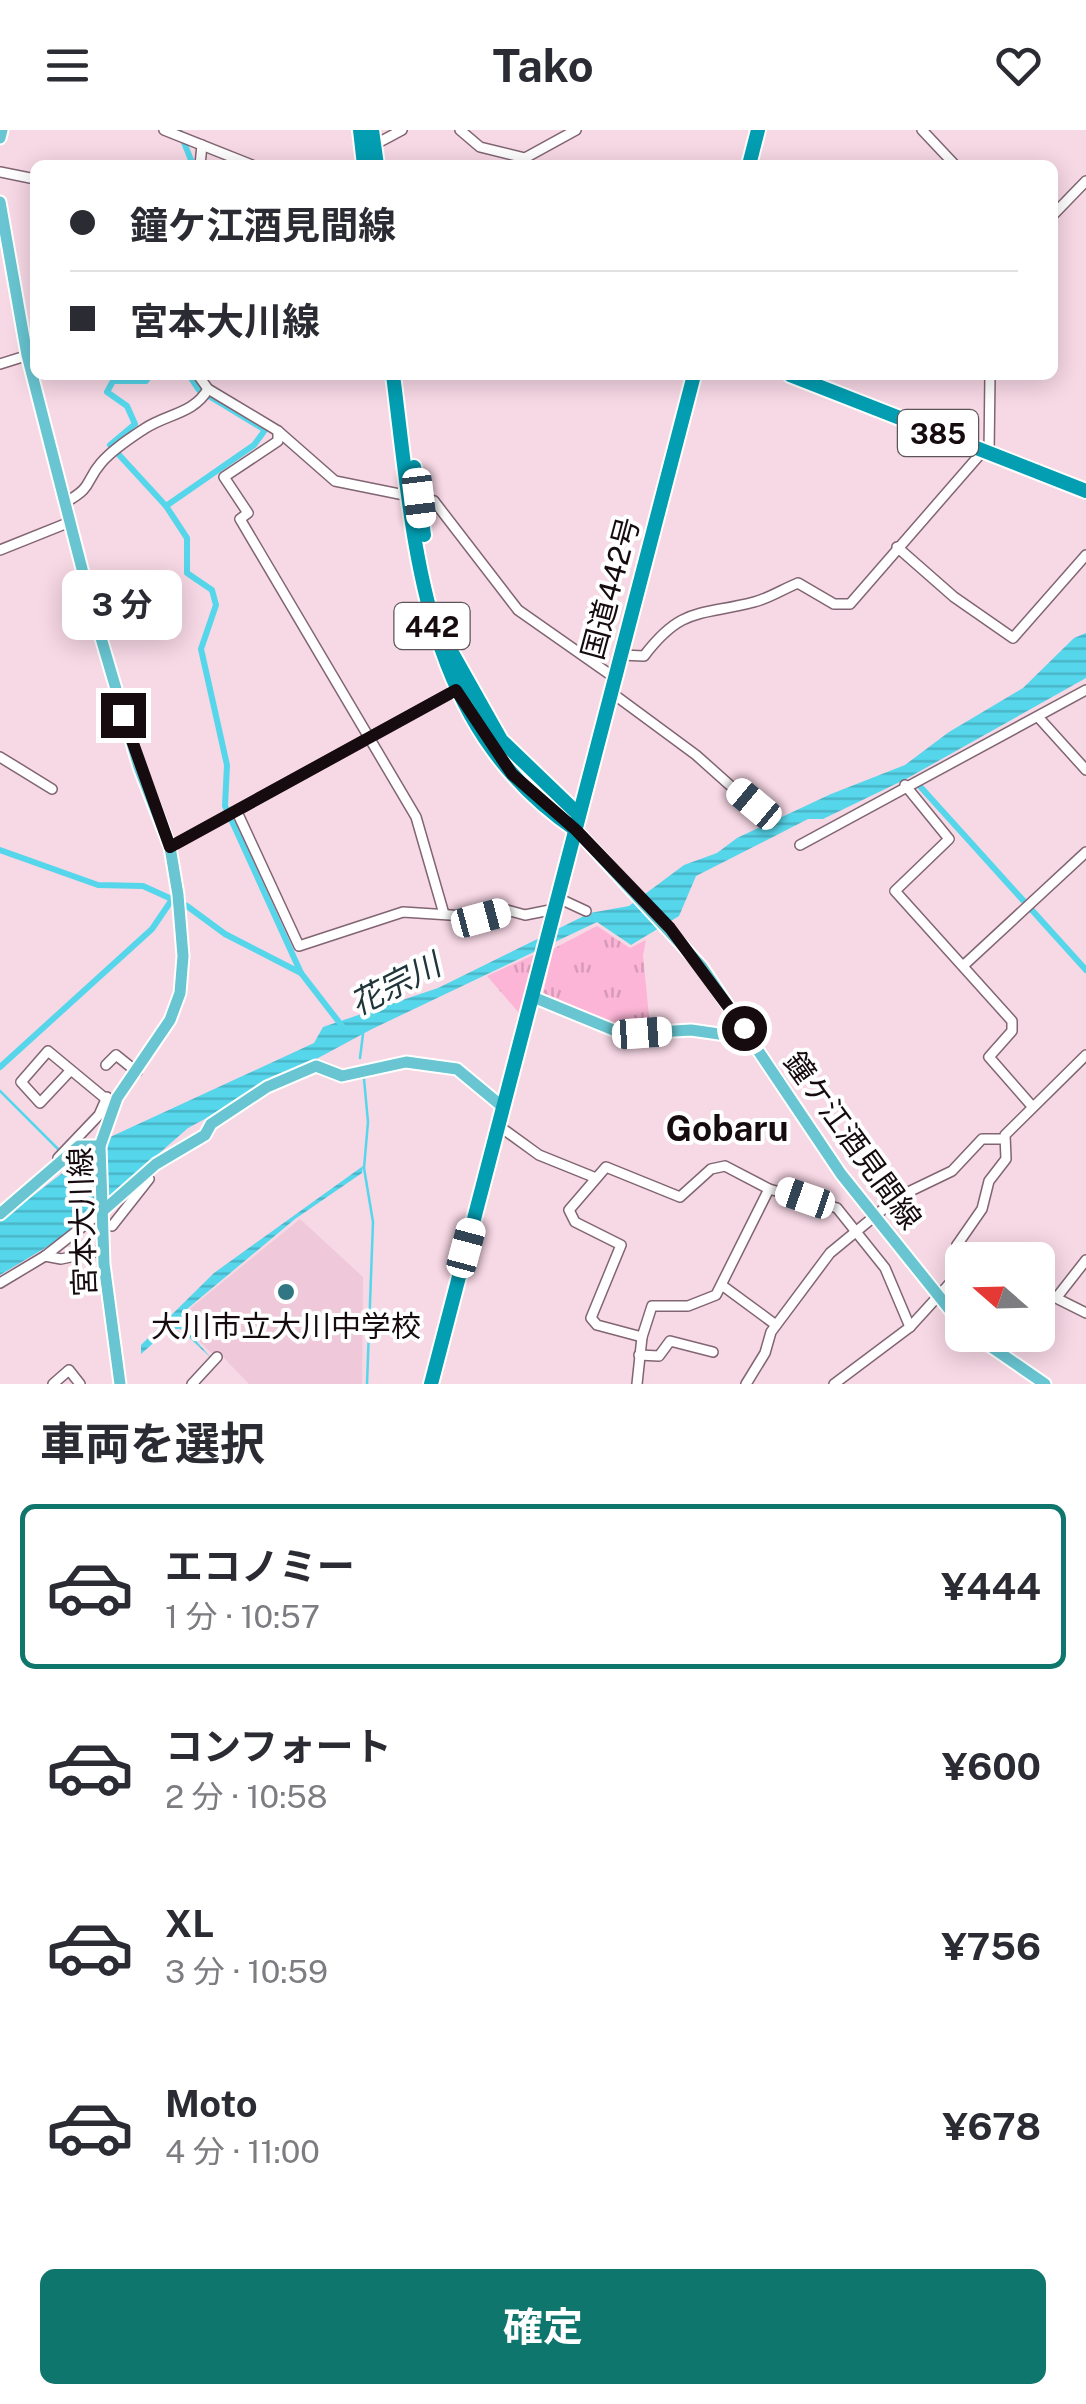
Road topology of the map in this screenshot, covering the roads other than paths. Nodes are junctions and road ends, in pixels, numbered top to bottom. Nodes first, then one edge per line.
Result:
1 (2, 130) edge
2 (360, 130) edge
3 (402, 130) edge
4 (460, 130) edge
5 (576, 130) edge
6 (758, 130) edge
7 (922, 130) edge
8 (168, 132) edge
9 (373, 137) edge
10 (0, 138) edge
11 (194, 139) edge
12 (241, 160) edge
13 (363, 160) edge
14 (750, 160) edge
15 (950, 160) edge
16 (0, 172) edge
17 (30, 178) edge
18 (1086, 181) edge
19 (0, 202) edge
20 (1058, 210) edge
21 (30, 349) edge
22 (30, 354) edge
23 (0, 364) edge
24 (37, 380) edge
25 (200, 380) edge
26 (398, 380) edge
27 (693, 380) edge
28 (803, 380) edge
29 (990, 380) edge
30 (206, 393) junction
31 (278, 431) junction
32 (986, 452) junction
33 (1086, 491) edge
34 (414, 497) junction
35 (66, 502) junction
36 (70, 522) junction
37 (898, 548) junction
38 (0, 550) edge
39 (1086, 554) edge
40 (621, 656) junction
41 (613, 686) junction
42 (461, 687) junction
43 (1086, 690) edge
44 (1039, 718) junction
45 (371, 740) junction
46 (0, 757) edge
47 (1086, 770) edge
48 (905, 785) junction
49 (52, 789) dead end
50 (232, 814) junction
51 (771, 822) dead end
52 (576, 831) junction
53 (800, 845) dead end
54 (170, 847) junction
55 (1086, 852) edge
56 (556, 904) junction
57 (586, 911) dead end
58 (444, 914) junction
59 (962, 966) junction
60 (533, 997) junction
61 (744, 1028) junction
62 (1086, 1054) edge
63 (57, 1058) junction
64 (106, 1065) dead end
65 (49, 1068) dead end
66 (71, 1070) junction
67 (138, 1072) junction
68 (111, 1098) junction
69 (1031, 1105) junction
70 (504, 1108) junction
71 (500, 1126) junction
72 (1003, 1139) junction
73 (99, 1144) junction
74 (52, 1173) junction
75 (145, 1173) junction
76 (596, 1178) junction
77 (769, 1189) junction
78 (104, 1206) junction
79 (0, 1214) edge
80 (875, 1218) junction
81 (112, 1226) dead end
82 (858, 1229) junction
83 (959, 1242) edge
84 (104, 1250) junction
85 (45, 1256) junction
86 (1086, 1260) edge
87 (0, 1283) edge
88 (723, 1286) junction
89 (945, 1288) edge
90 (1057, 1297) joint
91 (938, 1298) junction
92 (945, 1306) edge
93 (1086, 1313) edge
94 (776, 1325) junction
95 (910, 1327) junction
96 (642, 1336) junction
97 (713, 1352) dead end
98 (999, 1352) edge
99 (639, 1355) junction
100 (215, 1359) dead end
101 (118, 1383) edge
102 (427, 1383) edge
103 (52, 1384) edge
104 (80, 1384) edge
105 (192, 1384) edge
106 (637, 1384) edge
107 (746, 1384) edge
108 (834, 1384) edge
109 (1046, 1384) edge

1 - 10 main road
2 - 13 highway
3 - 9 street
4 - 5 street
6 - 14 highway
7 - 15 street
8 - 11 street
11 - 12 street
16 - 17 street
18 - 20 street
19 - 21 main road, 宮本大川線
22 - 23 street
24 - 35 main road, 宮本大川線
25 - 30 street
26 - 34 highway, 442
27 - 40 highway, 国道442号
28 - 32 highway, 385
29 - 32 street
30 - 31 street
30 - 35 street
31 - 34 street
31 - 45 street
32 - 33 highway, 385
32 - 37 street
34 - 41 street
34 - 42 highway, 442
35 - 36 main road, 宮本大川線
36 - 38 street
36 - 54 main road, 宮本大川線
37 - 39 street
37 - 40 street
40 - 41 highway, 国道442号
41 - 51 street
41 - 52 highway, 国道442号
42 - 45 street
42 - 52 highway, 442
43 - 44 street
44 - 47 street
44 - 48 street
45 - 50 street
45 - 58 street
46 - 49 street
48 - 53 street
48 - 59 street
50 - 54 street
50 - 58 street
52 - 56 highway, 国道442号
52 - 61 main road, 鐘ケ江酒見間線
54 - 67 main road, 宮本大川線
55 - 59 street
56 - 57 street
56 - 58 street
56 - 60 highway, 国道442号
59 - 69 street
60 - 61 main road
60 - 70 highway, 国道442号
61 - 80 main road, 鐘ケ江酒見間線
62 - 69 street
63 - 65 street
63 - 66 street
63 - 66 street
64 - 67 street
66 - 68 street
67 - 68 main road, 宮本大川線
68 - 73 main road, 宮本大川線
68 - 74 street
69 - 72 street
70 - 71 highway, 国道442号
70 - 75 main road
71 - 76 street
71 - 102 highway, 国道442号
72 - 80 street
72 - 83 street
73 - 74 main road
73 - 78 main road, 宮本大川線
74 - 79 main road
75 - 78 main road
75 - 81 street
76 - 77 street
76 - 96 street
77 - 82 street
77 - 88 street
78 - 84 main road, 宮本大川線
78 - 85 street
80 - 82 street
80 - 91 main road, 鐘ケ江酒見間線
82 - 94 street
82 - 95 street
84 - 85 street
84 - 101 main road, 宮本大川線
85 - 87 street
86 - 90 street
88 - 94 street
88 - 96 street
89 - 91 street
90 - 93 street
91 - 92 main road, 鐘ケ江酒見間線
91 - 95 street
94 - 107 street
95 - 108 street
96 - 99 street
97 - 99 street
98 - 109 main road
99 - 106 street
100 - 105 street
103 - 104 street

